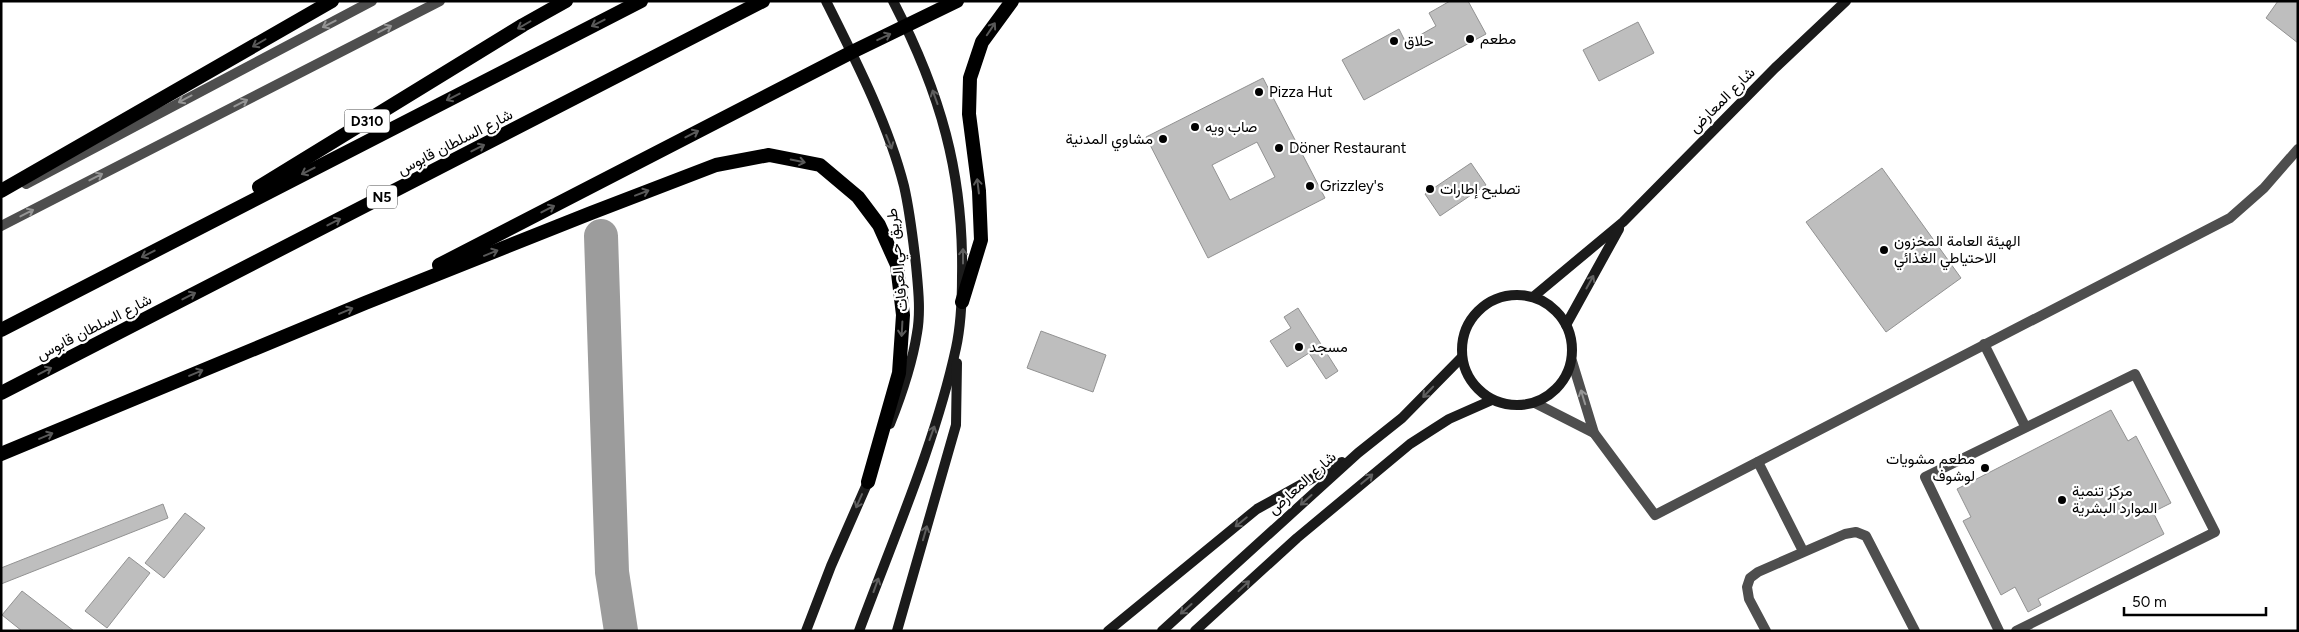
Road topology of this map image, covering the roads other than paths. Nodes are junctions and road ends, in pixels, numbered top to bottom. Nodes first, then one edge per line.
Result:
1 (332, 1) edge
2 (372, 1) edge
3 (440, 1) edge
4 (566, 1) edge
5 (641, 1) edge
6 (768, 1) edge
7 (826, 1) edge
8 (893, 1) edge
9 (957, 1) edge
10 (1012, 1) edge
11 (1846, 1) edge
12 (756, 5) edge
13 (906, 27) junction
14 (852, 52) junction
15 (2298, 148) edge
16 (37, 174) junction
17 (1, 191) edge
18 (1, 197) edge
19 (1622, 222) junction
20 (1, 226) edge
21 (168, 243) junction
22 (1533, 297) junction
23 (962, 302) junction
24 (365, 303) junction
25 (1566, 325) junction
26 (1, 330) edge
27 (1984, 344) junction
28 (957, 347) junction
29 (1462, 357) junction
30 (1572, 361) junction
31 (1, 393) edge
32 (1492, 400) junction
33 (1534, 403) junction
34 (2025, 426) junction
35 (1594, 433) junction
36 (1358, 453) junction
37 (1, 454) edge
38 (1758, 462) junction
39 (868, 482) junction
40 (1803, 551) junction
41 (806, 631) edge
42 (859, 631) edge
43 (897, 631) edge
44 (1108, 631) edge
45 (1162, 631) edge
46 (1195, 631) edge
47 (1766, 631) edge
48 (1915, 631) edge
49 (1999, 631) edge
50 (2016, 631) edge

1 -> 16 highway
2 -> 16 street
20 -> 3 street
4 -> 21 highway, D310
5 -> 21 highway
6 - 12 highway, شارع السلطان قابوس
7 - 14 main road, طريق حي العرفات
8 - 13 main road
9 - 13 highway
23 -> 10 highway
11 - 19 main road, شارع المعارض
31 -> 12 highway, شارع السلطان قابوس / N5
14 -> 13 highway
23 -> 13 main road
24 -> 14 highway
14 -> 39 main road, طريق حي العرفات
15 - 27 street
16 - 17 highway
16 - 18 street
19 - 22 main road, شارع المعارض
25 -> 19 main road, شارع المعارض
21 -> 26 highway
22 - 25 main road
22 - 29 main road
23 - 28 main road
37 -> 24 highway
24 -> 39 highway
25 - 30 main road
27 - 34 street
27 - 38 street
42 -> 28 main road
43 -> 28 main road
29 - 32 main road
29 -> 36 main road, شارع المعارض
30 - 33 main road
35 -> 30 street
32 - 33 main road
46 -> 32 main road
33 - 35 street
34 - 49 street
34 - 50 street
35 - 38 street
36 -> 44 main road
36 -> 45 main road, شارع المعارض
38 - 40 street
39 -> 41 main road, طريق حي العرفات
40 - 47 street
40 - 48 street

